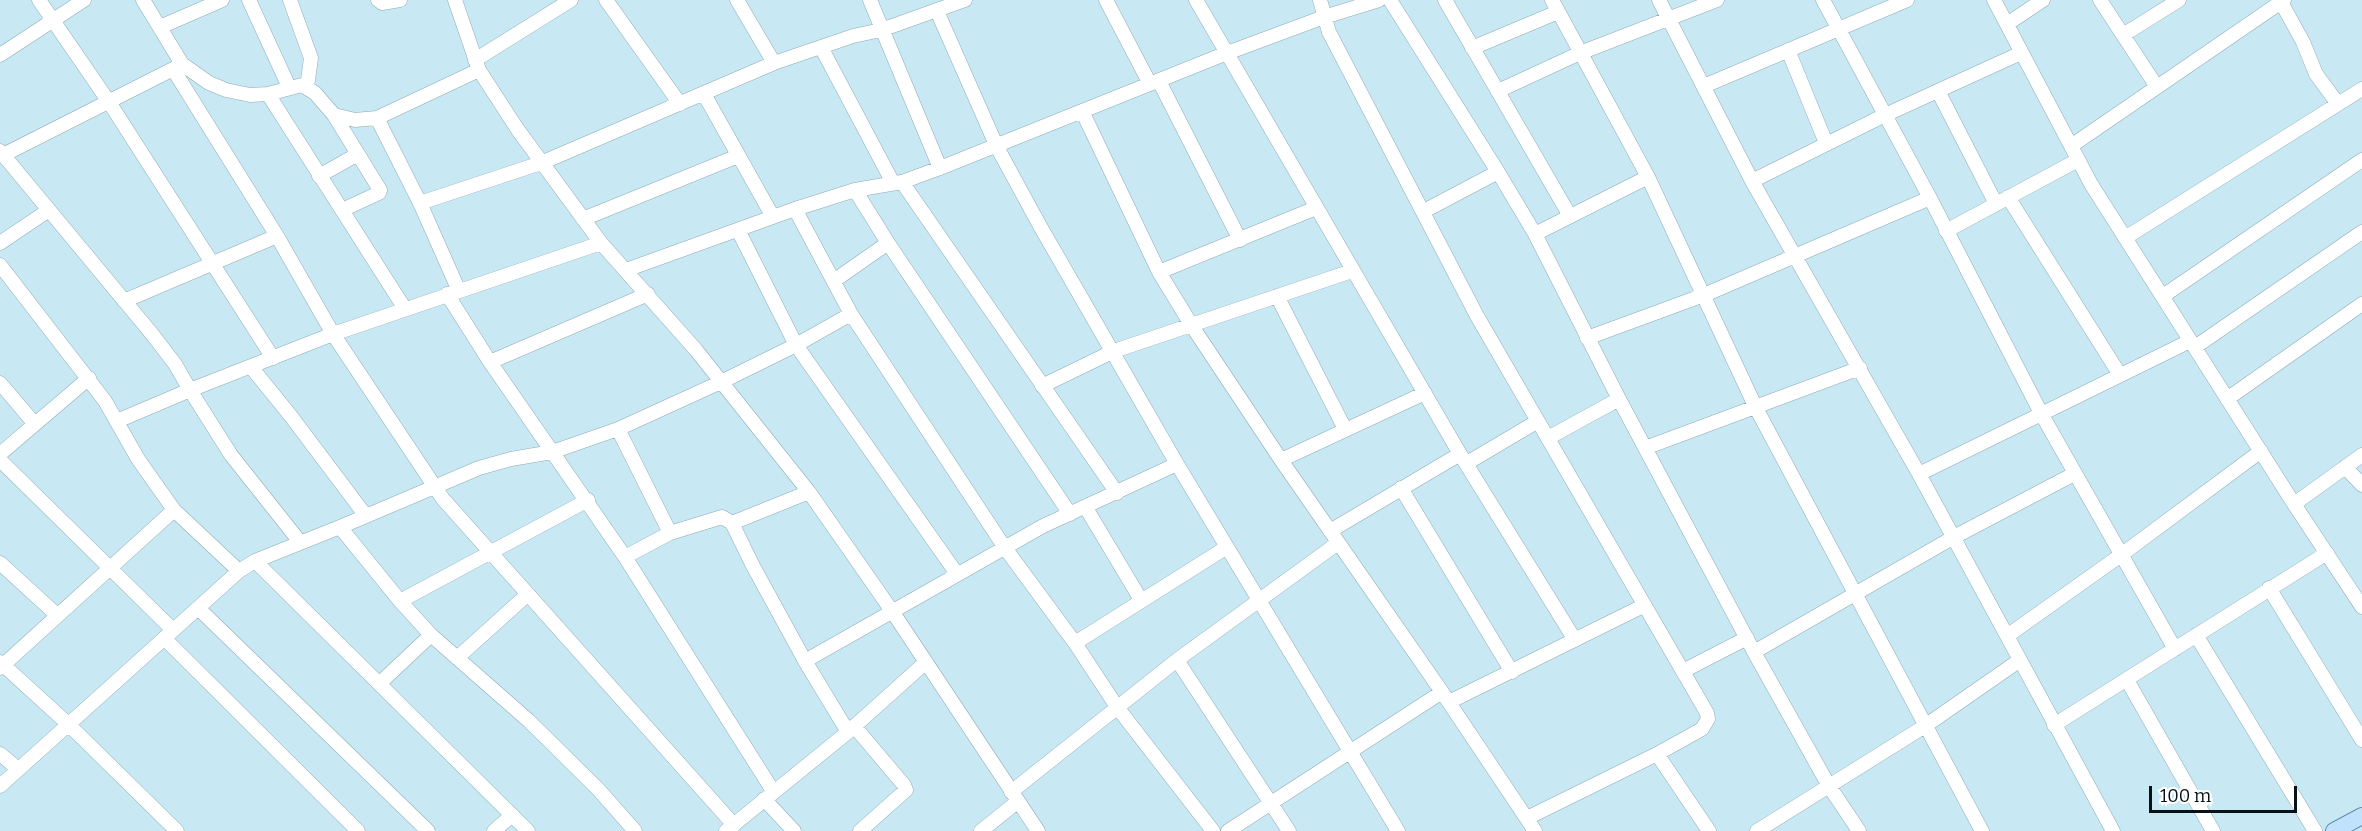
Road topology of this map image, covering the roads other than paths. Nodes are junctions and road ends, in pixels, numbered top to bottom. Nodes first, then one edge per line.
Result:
1 (39, 0) edge
2 (84, 0) edge
3 (143, 0) edge
4 (249, 0) edge
5 (290, 0) edge
6 (378, 0) edge
7 (400, 0) edge
8 (455, 0) edge
9 (571, 0) edge
10 (606, 0) edge
11 (737, 0) edge
12 (870, 0) edge
13 (965, 0) edge
14 (1106, 0) edge
15 (1196, 0) edge
16 (1320, 0) edge
17 (1379, 0) edge
18 (1390, 0) edge
19 (1445, 0) edge
20 (1659, 0) edge
21 (1717, 0) edge
22 (1823, 0) edge
23 (1907, 0) edge
24 (1994, 0) edge
25 (2043, 0) edge
26 (2100, 0) edge
27 (2179, 0) edge
28 (217, 1) edge
29 (2274, 3) edge
30 (1555, 6) edge
31 (938, 11) junction
32 (1324, 16) junction
33 (53, 18) junction
34 (1668, 20) junction
35 (2007, 24) junction
36 (160, 27) junction
37 (1839, 29) junction
38 (881, 30) junction
39 (2123, 35) junction
40 (821, 47) junction
41 (1472, 48) junction
42 (1788, 50) junction
43 (1227, 53) junction
44 (1580, 53) junction
45 (2021, 53) junction
46 (0, 55) edge
47 (774, 63) junction
48 (477, 65) junction
49 (178, 67) junction
50 (1155, 82) junction
51 (1704, 86) junction
52 (289, 87) junction
53 (308, 87) junction
54 (2157, 87) junction
55 (2362, 89) edge
56 (1498, 91) junction
57 (1938, 91) junction
58 (268, 94) junction
59 (704, 94) junction
60 (109, 102) junction
61 (680, 104) junction
62 (2338, 104) junction
63 (1083, 113) junction
64 (334, 115) junction
65 (1886, 115) junction
66 (377, 118) junction
67 (1826, 143) junction
68 (2071, 146) junction
69 (998, 147) junction
70 (2, 153) edge
71 (358, 154) junction
72 (738, 156) junction
73 (2078, 160) junction
74 (2362, 160) edge
75 (541, 163) junction
76 (940, 168) junction
77 (1498, 172) junction
78 (319, 176) junction
79 (1648, 177) junction
80 (1752, 181) junction
81 (898, 183) junction
82 (855, 190) junction
83 (1930, 198) junction
84 (2002, 200) junction
85 (420, 203) junction
86 (1316, 208) junction
87 (795, 209) junction
88 (49, 210) junction
89 (342, 210) junction
90 (1424, 211) junction
91 (1570, 216) junction
92 (773, 217) junction
93 (583, 219) junction
94 (738, 230) junction
95 (1946, 231) junction
96 (2362, 232) edge
97 (1535, 234) junction
98 (277, 236) junction
99 (2125, 238) junction
100 (1240, 240) junction
101 (0, 243) edge
102 (601, 243) junction
103 (888, 243) junction
104 (1797, 257) junction
105 (0, 265) edge
106 (212, 265) junction
107 (626, 270) junction
108 (1352, 271) junction
109 (1159, 272) junction
110 (835, 280) junction
111 (453, 292) junction
112 (648, 294) junction
113 (1704, 295) junction
114 (1277, 296) junction
115 (2163, 296) junction
116 (124, 301) junction
117 (2362, 304) edge
118 (405, 309) junction
119 (851, 314) junction
120 (1192, 326) junction
121 (333, 334) junction
122 (1587, 338) junction
123 (2192, 344) junction
124 (796, 345) junction
125 (1114, 351) junction
126 (273, 358) junction
127 (490, 362) junction
128 (250, 367) junction
129 (1860, 368) junction
130 (2120, 375) junction
131 (89, 378) junction
132 (721, 382) junction
133 (0, 383) edge
134 (1042, 386) junction
135 (190, 390) junction
136 (1425, 393) junction
137 (1619, 399) junction
138 (2227, 399) junction
139 (1756, 408) junction
140 (2042, 415) junction
141 (117, 421) junction
142 (1538, 421) junction
143 (34, 423) junction
144 (618, 429) junction
145 (1345, 429) junction
146 (1548, 438) junction
147 (1645, 448) junction
148 (552, 452) junction
149 (2261, 452) junction
150 (0, 454) edge
151 (2362, 454) edge
152 (0, 459) edge
153 (1463, 459) junction
154 (1281, 460) junction
155 (1177, 464) junction
156 (2345, 466) junction
157 (1919, 474) junction
158 (2074, 474) junction
159 (2362, 485) edge
160 (434, 486) junction
161 (1401, 488) junction
162 (809, 492) junction
163 (1117, 493) junction
164 (588, 500) junction
165 (2294, 504) junction
166 (1086, 508) junction
167 (174, 510) junction
168 (1070, 514) junction
169 (366, 516) junction
170 (732, 523) junction
171 (340, 527) junction
172 (1330, 531) junction
173 (670, 533) junction
174 (1954, 537) junction
175 (300, 542) junction
176 (1338, 543) junction
177 (1227, 547) junction
178 (1005, 548) junction
179 (489, 552) junction
180 (2327, 553) junction
181 (2121, 555) junction
182 (625, 557) junction
183 (255, 561) junction
184 (0, 563) edge
185 (109, 567) junction
186 (239, 571) junction
187 (957, 574) junction
188 (2269, 588) junction
189 (528, 594) junction
190 (1857, 594) junction
191 (1141, 600) junction
192 (400, 601) junction
193 (1261, 601) junction
194 (1643, 606) junction
195 (2362, 607) edge
196 (198, 608) junction
197 (892, 611) junction
198 (57, 615) junction
199 (168, 634) junction
200 (431, 635) junction
201 (2196, 635) junction
202 (2007, 636) junction
203 (1747, 638) junction
204 (1575, 640) junction
205 (1075, 643) junction
206 (2175, 649) junction
207 (1754, 652) junction
208 (457, 658) junction
209 (1177, 660) junction
210 (2020, 660) junction
211 (805, 662) junction
212 (926, 662) junction
213 (1, 665) edge
214 (1683, 671) junction
215 (1512, 672) junction
216 (2127, 680) junction
217 (380, 683) junction
218 (1446, 697) junction
219 (1117, 707) junction
220 (67, 723) junction
221 (2054, 724) junction
222 (1925, 726) junction
223 (851, 729) junction
224 (2362, 740) edge
225 (1351, 753) junction
226 (0, 754) edge
227 (1657, 754) junction
228 (18, 769) junction
229 (0, 786) edge
230 (1829, 786) junction
231 (768, 795) junction
232 (1014, 797) junction
233 (1271, 804) junction
234 (512, 814) junction
235 (1527, 818) junction
236 (2360, 821) edge
237 (730, 828) edge
238 (177, 831) edge
239 (358, 831) edge
240 (428, 831) edge
241 (494, 831) edge
242 (528, 831) edge
243 (635, 831) edge
244 (794, 831) edge
245 (860, 831) edge
246 (981, 831) edge
247 (1038, 831) edge
248 (1213, 831) edge
249 (1228, 831) edge
250 (1289, 831) edge
251 (1398, 831) edge
252 (1535, 831) edge
253 (1709, 831) edge
254 (1757, 831) edge
255 (1859, 831) edge
256 (1982, 831) edge
257 (2113, 831) edge
258 (2213, 831) edge
259 (2315, 831) edge
260 (2334, 831) edge

1 - 33 street
2 - 33 street
3 - 36 street
4 - 52 street
5 - 53 street
6 - 7 street
8 - 48 street
9 - 48 street
10 - 61 street
11 - 47 street
12 - 38 street
13 - 31 street
14 - 50 street
15 - 43 street
16 - 32 street
17 - 32 street
18 - 77 street
19 - 41 street
20 - 34 street
21 - 34 street
22 - 37 street
23 - 37 street
24 - 35 street
25 - 35 street
26 - 39 street
27 - 39 street
28 - 36 street
29 - 54 street
29 - 62 street
30 - 41 street
30 - 44 street
31 - 38 street
31 - 69 street
32 - 43 street
32 - 90 street
33 - 46 street
33 - 60 street
34 - 44 street
34 - 51 street
35 - 45 street
36 - 49 street
37 - 42 street
37 - 65 street
38 - 40 street
38 - 76 street
39 - 54 street
40 - 47 street
40 - 81 street
41 - 56 street
42 - 51 street
42 - 67 street
43 - 50 street
43 - 86 street
44 - 56 street
44 - 79 street
45 - 57 street
45 - 68 street
47 - 59 street
48 - 66 street
48 - 75 street
49 - 58 street
49 - 60 street
49 - 98 street
50 - 63 street
50 - 100 street
51 - 80 street
52 - 53 street
52 - 58 street
53 - 64 street
54 - 68 street
55 - 62 street
56 - 91 street
57 - 65 street
57 - 84 street
58 - 78 street
59 - 61 street
59 - 72 street
60 - 70 street
60 - 106 street
61 - 75 street
62 - 99 street
63 - 69 street
63 - 109 street
64 - 66 street
64 - 71 street
65 - 67 street
65 - 83 street
66 - 85 street
67 - 80 street
68 - 73 street
69 - 76 street
69 - 125 street
70 - 88 street
71 - 78 street
71 - 89 street
72 - 92 street
72 - 93 street
73 - 84 street
73 - 99 street
74 - 115 street
75 - 85 street
75 - 93 street
76 - 81 street
77 - 90 street
77 - 97 street
78 - 89 street
79 - 91 street
79 - 113 street
80 - 104 street
81 - 82 street
81 - 134 street
82 - 87 street
82 - 103 street
83 - 95 street
83 - 104 street
84 - 95 street
84 - 130 street
85 - 111 street
86 - 100 street
86 - 108 street
87 - 92 street
87 - 110 street
88 - 101 street
88 - 116 street
89 - 118 street
90 - 142 street
91 - 97 street
92 - 94 street
93 - 102 street
94 - 107 street
94 - 124 street
95 - 140 street
96 - 123 street
97 - 122 street
98 - 106 street
98 - 121 street
99 - 115 street
100 - 109 street
102 - 107 street
102 - 111 street
103 - 110 street
103 - 168 street
104 - 113 street
104 - 129 street
105 - 131 street
106 - 116 street
106 - 126 street
107 - 112 street
108 - 114 street
108 - 136 street
109 - 120 street
110 - 119 street
111 - 118 street
111 - 127 street
112 - 127 street
112 - 132 street
113 - 122 street
113 - 139 street
114 - 120 street
114 - 145 street
115 - 123 street
116 - 135 street
117 - 138 street
118 - 121 street
119 - 124 street
119 - 178 street
120 - 125 street
120 - 154 street
121 - 126 street
121 - 160 street
122 - 137 street
123 - 130 street
123 - 138 street
124 - 132 street
124 - 187 street
125 - 134 street
125 - 155 street
126 - 128 street
127 - 148 street
128 - 135 street
128 - 169 street
129 - 139 street
129 - 157 street
130 - 140 street
131 - 141 street
131 - 143 street
132 - 144 street
132 - 162 street
133 - 143 street
134 - 163 street
135 - 141 street
135 - 175 street
136 - 145 street
136 - 153 street
137 - 146 street
137 - 147 street
138 - 149 street
139 - 147 street
139 - 190 street
140 - 157 street
140 - 158 street
141 - 167 street
142 - 146 street
142 - 153 street
143 - 150 street
144 - 148 street
144 - 173 street
145 - 154 street
146 - 194 street
147 - 203 street
148 - 160 street
148 - 164 street
149 - 165 street
149 - 181 street
151 - 156 street
152 - 185 street
153 - 161 street
153 - 204 street
154 - 172 street
155 - 163 street
155 - 177 street
156 - 159 street
156 - 165 street
157 - 174 street
158 - 174 street
158 - 181 street
160 - 169 street
160 - 179 street
161 - 172 street
161 - 215 street
162 - 170 street
162 - 197 street
163 - 166 street
164 - 179 street
164 - 182 street
165 - 180 street
166 - 168 street
166 - 191 street
167 - 185 street
167 - 186 street
168 - 178 street
169 - 171 street
170 - 173 street
170 - 211 street
171 - 175 street
171 - 192 street
172 - 176 street
173 - 182 street
174 - 190 street
174 - 202 street
175 - 183 street
176 - 193 street
176 - 218 street
177 - 191 street
177 - 193 street
178 - 187 street
178 - 205 street
179 - 189 street
179 - 192 street
180 - 188 street
180 - 195 street
181 - 202 street
181 - 206 street
182 - 231 street
183 - 186 street
183 - 217 street
184 - 198 street
185 - 198 street
185 - 199 street
186 - 196 street
187 - 197 street
188 - 201 street
188 - 224 street
189 - 208 street
189 - 237 street
190 - 207 street
190 - 222 street
191 - 205 street
192 - 200 street
193 - 209 street
193 - 225 street
194 - 204 street
194 - 214 street
196 - 199 street
196 - 240 street
197 - 211 street
197 - 212 street
198 - 213 street
199 - 220 street
199 - 239 street
200 - 208 street
200 - 217 street
201 - 206 street
201 - 259 street
202 - 210 street
203 - 207 street
203 - 214 street
204 - 215 street
205 - 219 street
206 - 216 street
207 - 230 street
208 - 243 street
209 - 219 street
209 - 233 street
210 - 221 street
210 - 222 street
211 - 223 street
212 - 223 street
212 - 232 street
213 - 220 street
214 - 227 street
215 - 218 street
216 - 221 street
216 - 258 street
217 - 234 street
218 - 225 street
218 - 235 street
219 - 232 street
219 - 248 street
220 - 228 street
220 - 238 street
221 - 257 street
222 - 230 street
222 - 256 street
223 - 231 street
223 - 245 street
225 - 233 street
225 - 251 street
226 - 228 street
227 - 235 street
227 - 253 street
228 - 229 street
230 - 254 street
230 - 255 street
231 - 237 street
231 - 244 street
232 - 246 street
232 - 247 street
233 - 249 street
233 - 250 street
234 - 241 street
234 - 242 street
235 - 252 street
236 - 260 main road

